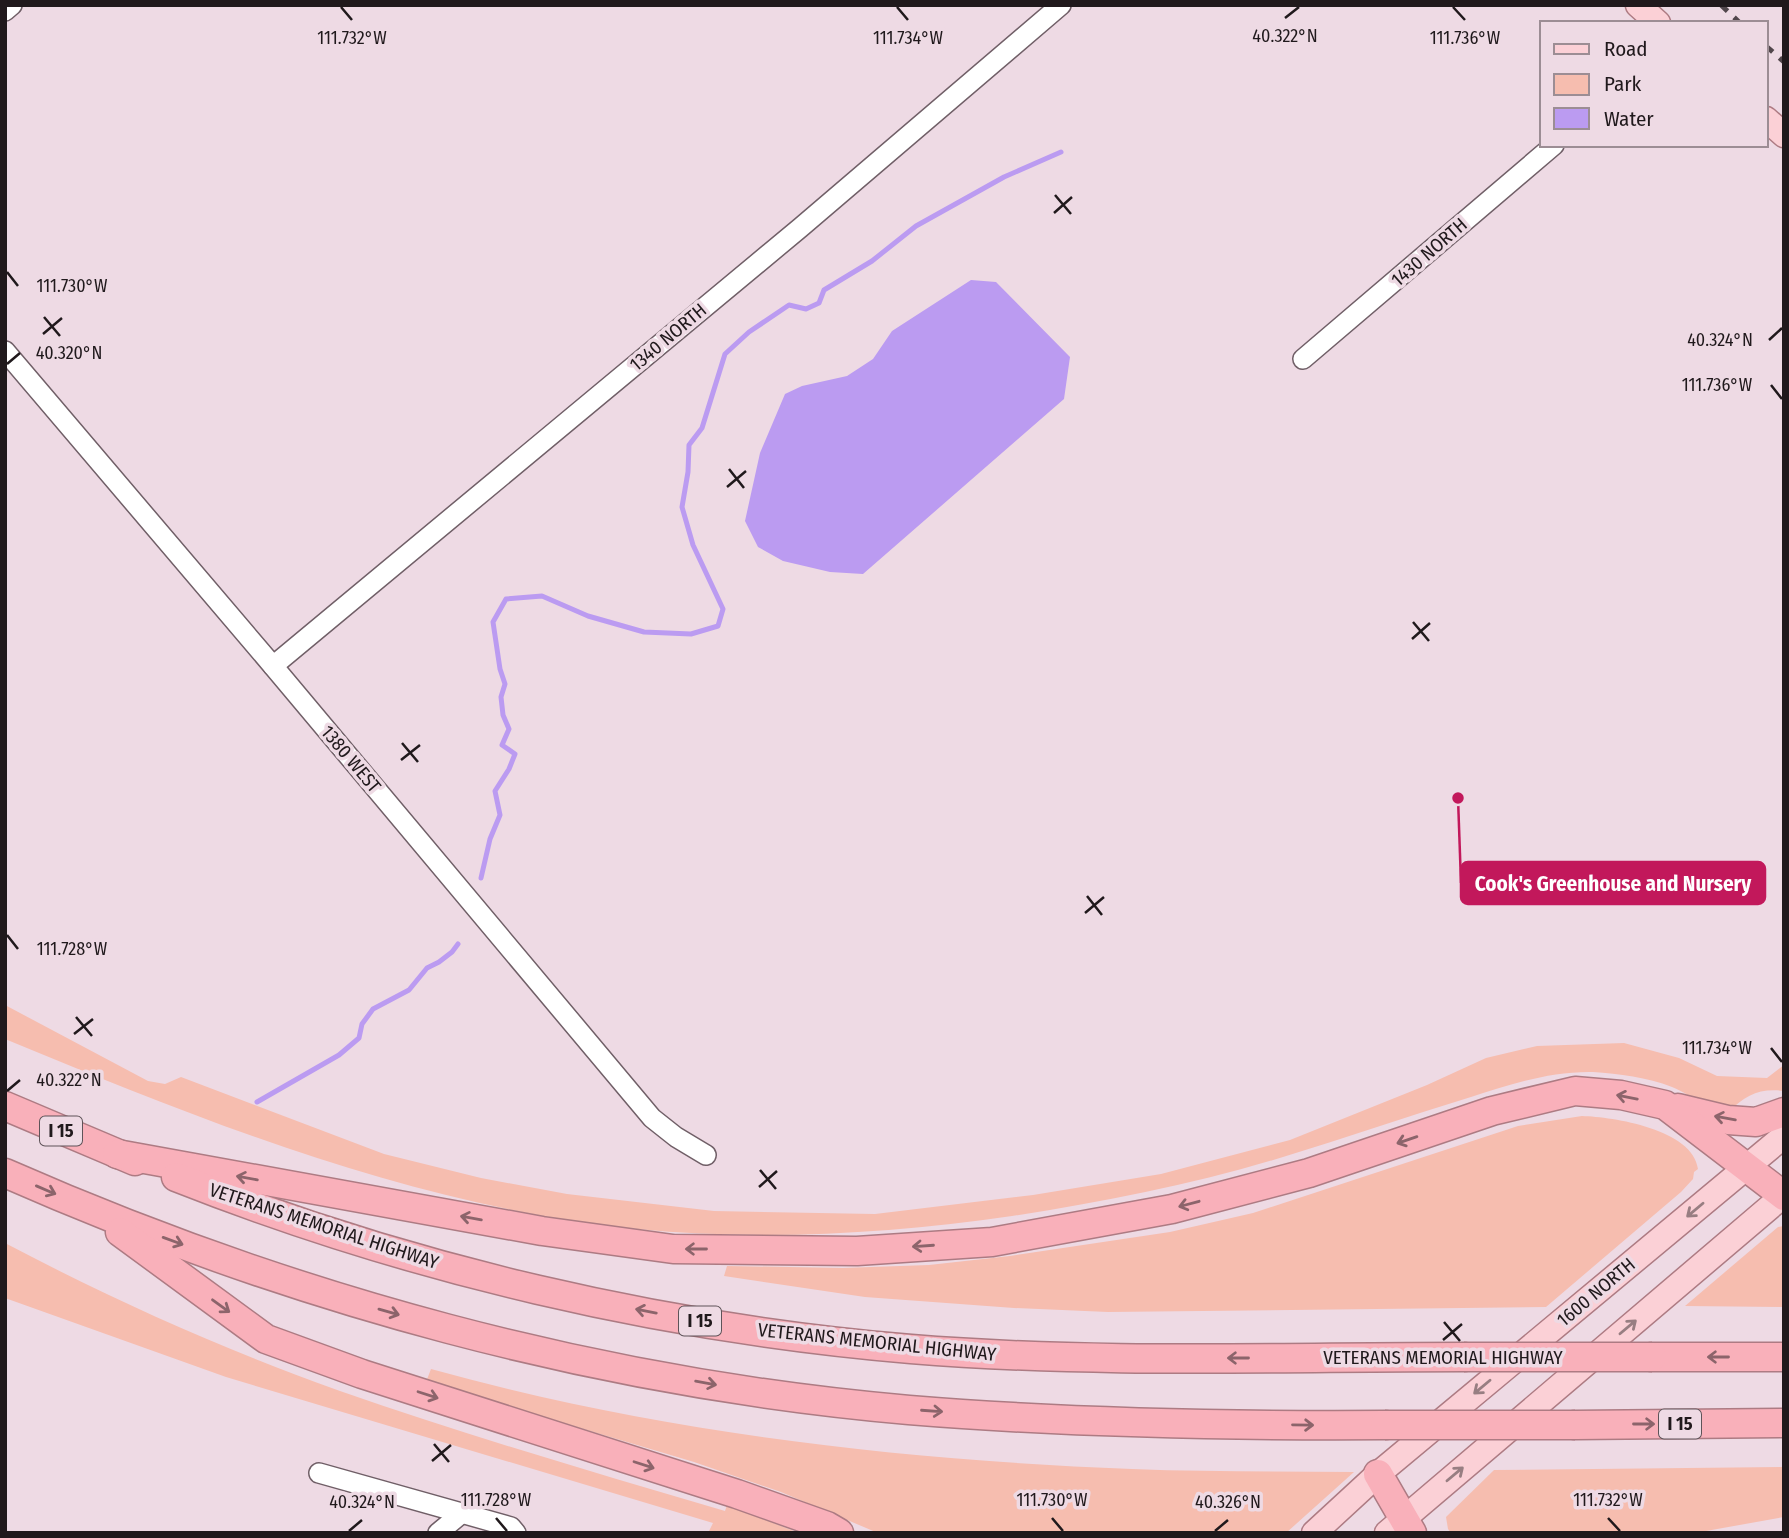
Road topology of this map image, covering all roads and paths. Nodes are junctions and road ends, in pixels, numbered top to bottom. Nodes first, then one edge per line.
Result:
1 (12, 5) edge
2 (1061, 5) edge
3 (1638, 5) edge
4 (5, 11) edge
5 (1656, 21) edge
6 (1768, 121) edge
7 (1784, 135) edge
8 (1552, 147) edge
9 (5, 351) edge
10 (1303, 359) dead end
11 (273, 666) junction
12 (1665, 1105) junction
13 (5, 1106) edge
14 (1784, 1112) edge
15 (1784, 1136) edge
16 (117, 1154) junction
17 (706, 1155) dead end
18 (1747, 1166) junction
19 (5, 1173) edge
20 (1784, 1196) edge
21 (86, 1208) junction
22 (1784, 1357) edge
23 (1784, 1423) edge
24 (319, 1473) dead end
25 (1378, 1474) junction
26 (462, 1513) junction
27 (1400, 1528) edge
28 (438, 1533) edge
29 (516, 1533) edge
30 (839, 1533) edge
31 (1314, 1533) edge

1 - 4 street
2 - 11 street, 1340 NORTH
3 - 5 main road
6 - 7 main road
8 - 10 street, 1430 NORTH
9 - 11 street, 1380 WEST
11 - 17 street, 1380 WEST
14 -> 12 highway
12 -> 16 highway
12 - 18 highway
13 - 16 highway, VETERANS MEMORIAL HIGHWAY / I 15
15 - 18 main road, 1600 NORTH
22 -> 16 highway, VETERANS MEMORIAL HIGHWAY / I 15, bridge
18 - 20 highway
18 -> 25 main road, 1600 NORTH
19 -> 21 highway, I 15
27 -> 20 main road
21 -> 23 highway, I 15, bridge
21 -> 30 highway
24 - 26 street
25 - 27 highway
25 - 31 main road, 1600 NORTH
26 - 28 street
26 - 29 street

